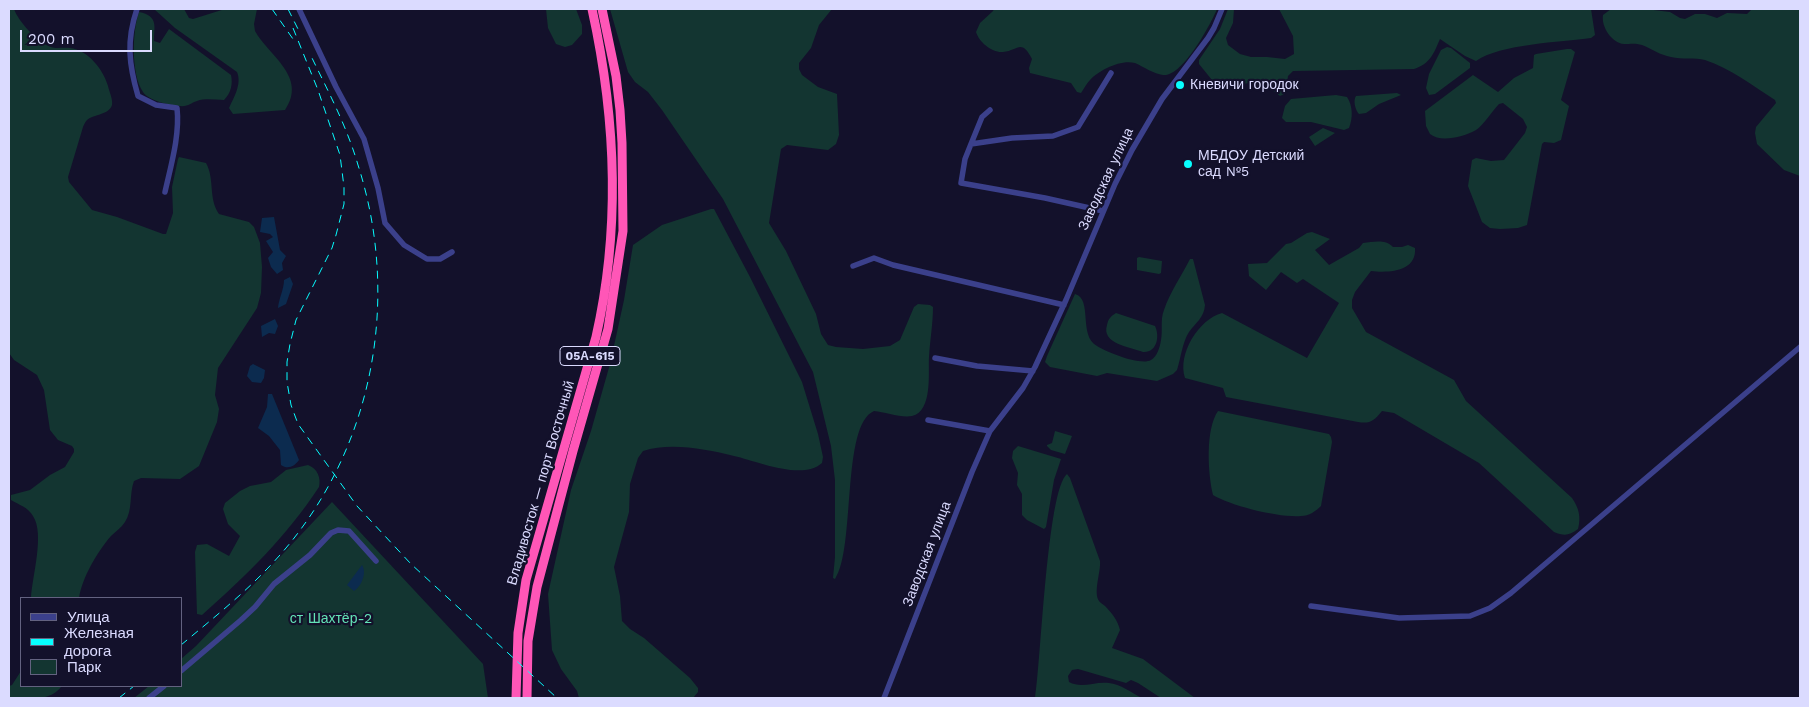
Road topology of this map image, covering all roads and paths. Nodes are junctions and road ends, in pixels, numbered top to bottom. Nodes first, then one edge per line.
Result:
1 (137, 9) edge
2 (298, 9) edge
3 (592, 9) edge
4 (602, 9) edge
5 (1222, 9) edge
6 (1111, 73) dead end
7 (990, 110) dead end
8 (972, 144) junction
9 (165, 192) dead end
10 (1104, 211) junction
11 (452, 252) dead end
12 (853, 266) dead end
13 (1064, 305) junction
14 (1800, 347) edge
15 (934, 358) dead end
16 (1033, 371) junction
17 (928, 420) dead end
18 (990, 431) junction
19 (376, 561) dead end
20 (1311, 606) dead end
21 (182, 670) edge
22 (163, 687) edge
23 (149, 698) edge
24 (516, 698) edge
25 (527, 698) edge
26 (884, 698) edge

1 - 9 street
2 - 11 street
3 - 24 highway, Владивосток — порт Восточный / 05А-615
4 - 25 highway, Владивосток — порт Восточный / 05А-615
5 - 10 street, Заводская улица
6 - 8 street
7 - 8 street
8 - 10 street
10 - 13 street, Заводская улица
12 - 13 street
13 - 16 street, Заводская улица
14 - 20 street
15 - 16 street
16 - 18 street, Заводская улица
17 - 18 street
18 - 26 street, Заводская улица
19 - 21 street
22 - 23 street

